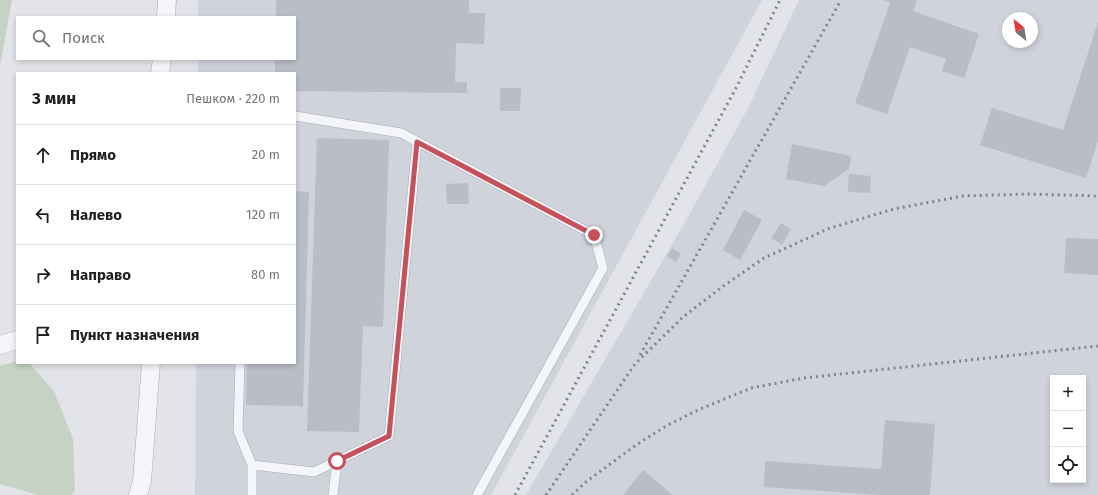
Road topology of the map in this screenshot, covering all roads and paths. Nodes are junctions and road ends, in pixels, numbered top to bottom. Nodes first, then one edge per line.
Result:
1 (167, 0) edge
2 (166, 16) edge
3 (162, 60) edge
4 (160, 72) edge
5 (296, 116) edge
6 (417, 142) junction
7 (16, 340) edge
8 (0, 344) edge
9 (151, 364) edge
10 (240, 364) edge
11 (337, 461) junction
12 (252, 465) junction
13 (138, 495) edge
14 (252, 495) edge
15 (333, 495) edge
16 (477, 495) edge

1 - 2 street
3 - 4 street
5 - 6 lane
6 - 11 lane
6 - 16 lane
7 - 8 street
9 - 13 street
10 - 12 lane
11 - 12 lane
11 - 15 lane
12 - 14 lane

